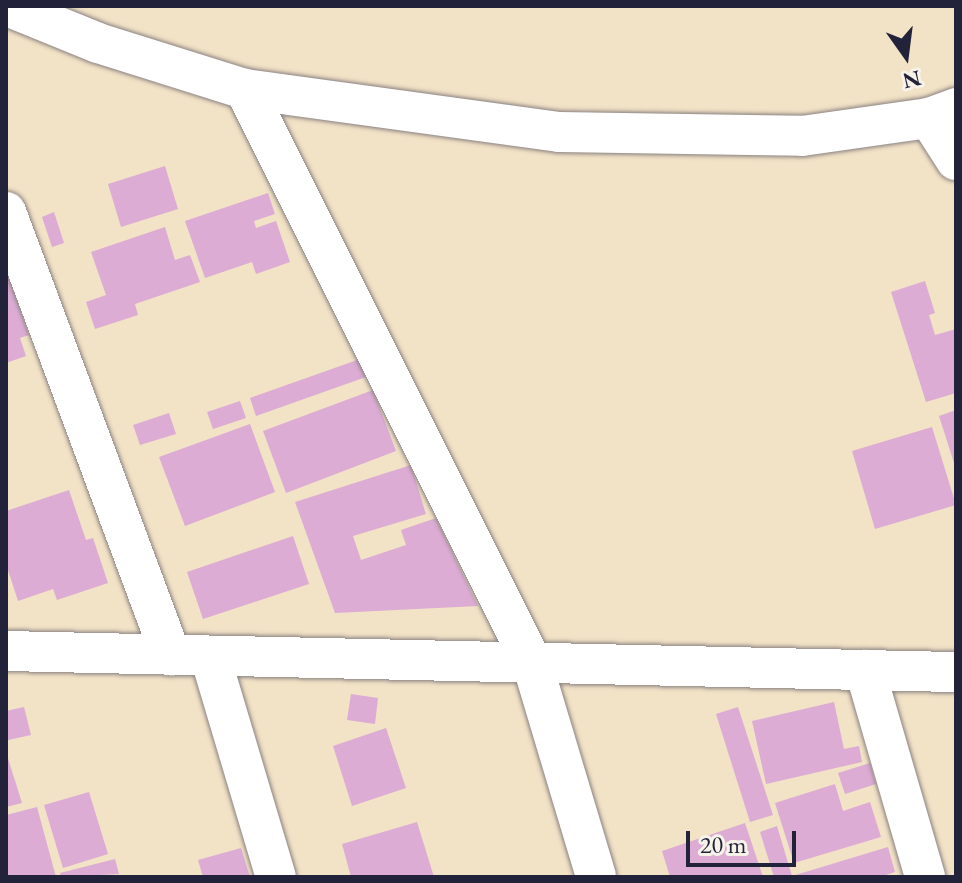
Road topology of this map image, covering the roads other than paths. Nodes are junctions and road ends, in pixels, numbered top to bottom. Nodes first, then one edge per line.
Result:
1 (7, 6) edge
2 (245, 89) junction
3 (943, 113) edge
4 (956, 160) edge
5 (6, 212) edge
6 (6, 651) edge
7 (190, 655) junction
8 (532, 663) junction
9 (865, 670) junction
10 (956, 672) edge
11 (276, 877) edge
12 (596, 877) edge
13 (925, 877) edge

1 - 2 street
2 - 3 street
2 - 8 street
3 - 4 street
5 - 7 street
6 - 7 street
7 - 8 street
7 - 11 street
8 - 9 street
8 - 12 street
9 - 10 street
9 - 13 street

